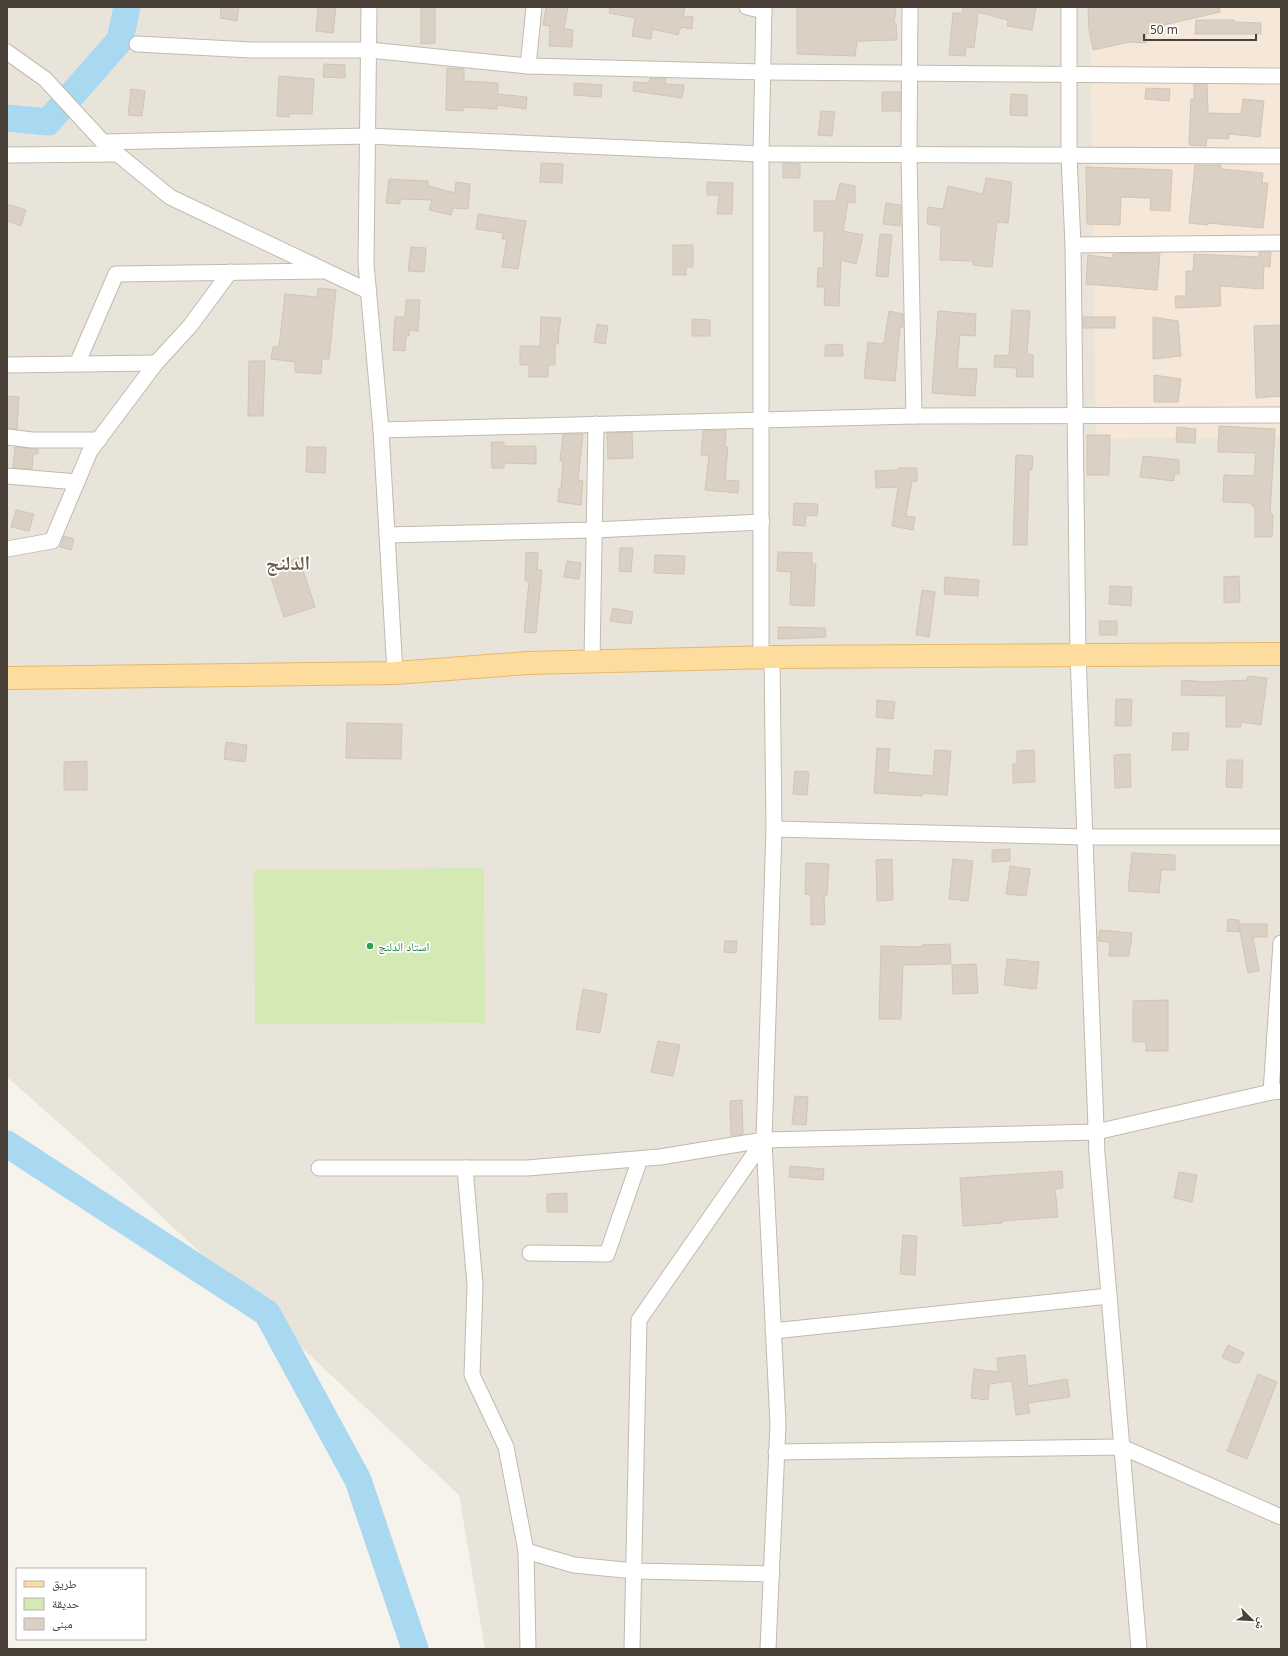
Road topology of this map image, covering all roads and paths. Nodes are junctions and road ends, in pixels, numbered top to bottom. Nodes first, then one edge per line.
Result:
1 (369, 7) edge
2 (534, 7) edge
3 (747, 7) edge
4 (910, 7) edge
5 (1069, 7) edge
6 (764, 9) edge
7 (137, 44) dead end
8 (369, 50) junction
9 (7, 52) edge
10 (528, 66) junction
11 (764, 72) junction
12 (910, 73) junction
13 (1070, 74) junction
14 (1281, 76) edge
15 (367, 136) junction
16 (103, 142) junction
17 (117, 154) junction
18 (761, 154) junction
19 (909, 155) junction
20 (1069, 156) junction
21 (1281, 156) edge
22 (8, 160) edge
23 (1281, 243) edge
24 (1073, 245) junction
25 (326, 271) junction
26 (230, 272) junction
27 (368, 291) junction
28 (156, 363) junction
29 (77, 364) junction
30 (7, 365) edge
31 (1281, 415) edge
32 (914, 416) junction
33 (1076, 416) junction
34 (762, 420) junction
35 (596, 424) junction
36 (381, 430) junction
37 (7, 437) edge
38 (99, 440) junction
39 (7, 476) edge
40 (77, 482) junction
41 (762, 522) junction
42 (594, 530) junction
43 (387, 535) junction
44 (7, 549) edge
45 (1281, 654) edge
46 (1078, 655) junction
47 (767, 657) junction
48 (592, 661) junction
49 (395, 673) junction
50 (7, 678) edge
51 (774, 829) junction
52 (1281, 837) edge
53 (1086, 838) junction
54 (1281, 943) edge
55 (1276, 1091) edge
56 (1096, 1132) junction
57 (764, 1140) junction
58 (640, 1159) junction
59 (319, 1168) dead end
60 (465, 1168) junction
61 (530, 1253) dead end
62 (1109, 1296) junction
63 (773, 1332) junction
64 (1122, 1448) junction
65 (776, 1452) junction
66 (1281, 1517) edge
67 (526, 1551) junction
68 (634, 1571) junction
69 (772, 1574) junction
70 (528, 1649) edge
71 (632, 1649) edge
72 (768, 1649) edge
73 (1139, 1649) edge

1 - 8 street
2 - 10 street
3 - 6 street
4 - 12 street
5 - 13 street
6 - 11 street
7 - 8 street
8 - 10 street
8 - 15 street
9 - 16 street
10 - 11 street
11 - 12 street
11 - 18 street
12 - 13 street
12 - 19 street
13 - 14 street
13 - 20 street
15 - 16 street
15 - 18 street
15 - 27 street
16 - 17 street
17 - 22 street
17 - 25 street
18 - 19 street
18 - 34 street
19 - 20 street
19 - 32 street
20 - 21 street
20 - 24 street
23 - 24 street
24 - 33 street
25 - 26 street
25 - 27 street
26 - 28 street
26 - 29 street
27 - 36 street
28 - 29 street
28 - 38 street
29 - 30 street
31 - 33 street
32 - 33 street
32 - 34 street
33 - 46 street
34 - 35 street
34 - 41 street
35 - 36 street
35 - 42 street
36 - 43 street
37 - 38 street
38 - 40 street
39 - 40 street
40 - 44 street
41 - 42 street
41 - 47 street
42 - 43 street
42 - 48 street
43 - 49 street
45 - 46 main road
46 - 47 main road
46 - 53 street
47 - 48 main road
47 - 51 street
48 - 49 main road
49 - 50 main road
51 - 53 street
51 - 57 street
52 - 53 street
53 - 56 street
54 - 55 street
55 - 56 street
56 - 57 street
56 - 62 street
57 - 58 street
57 - 63 street
57 - 68 street
58 - 60 street
58 - 61 street
59 - 60 street
60 - 67 street
62 - 63 street
62 - 64 street
63 - 65 street
64 - 65 street
64 - 66 street
64 - 73 street
65 - 69 street
67 - 68 street
67 - 70 street
68 - 69 street
68 - 71 street
69 - 72 street

